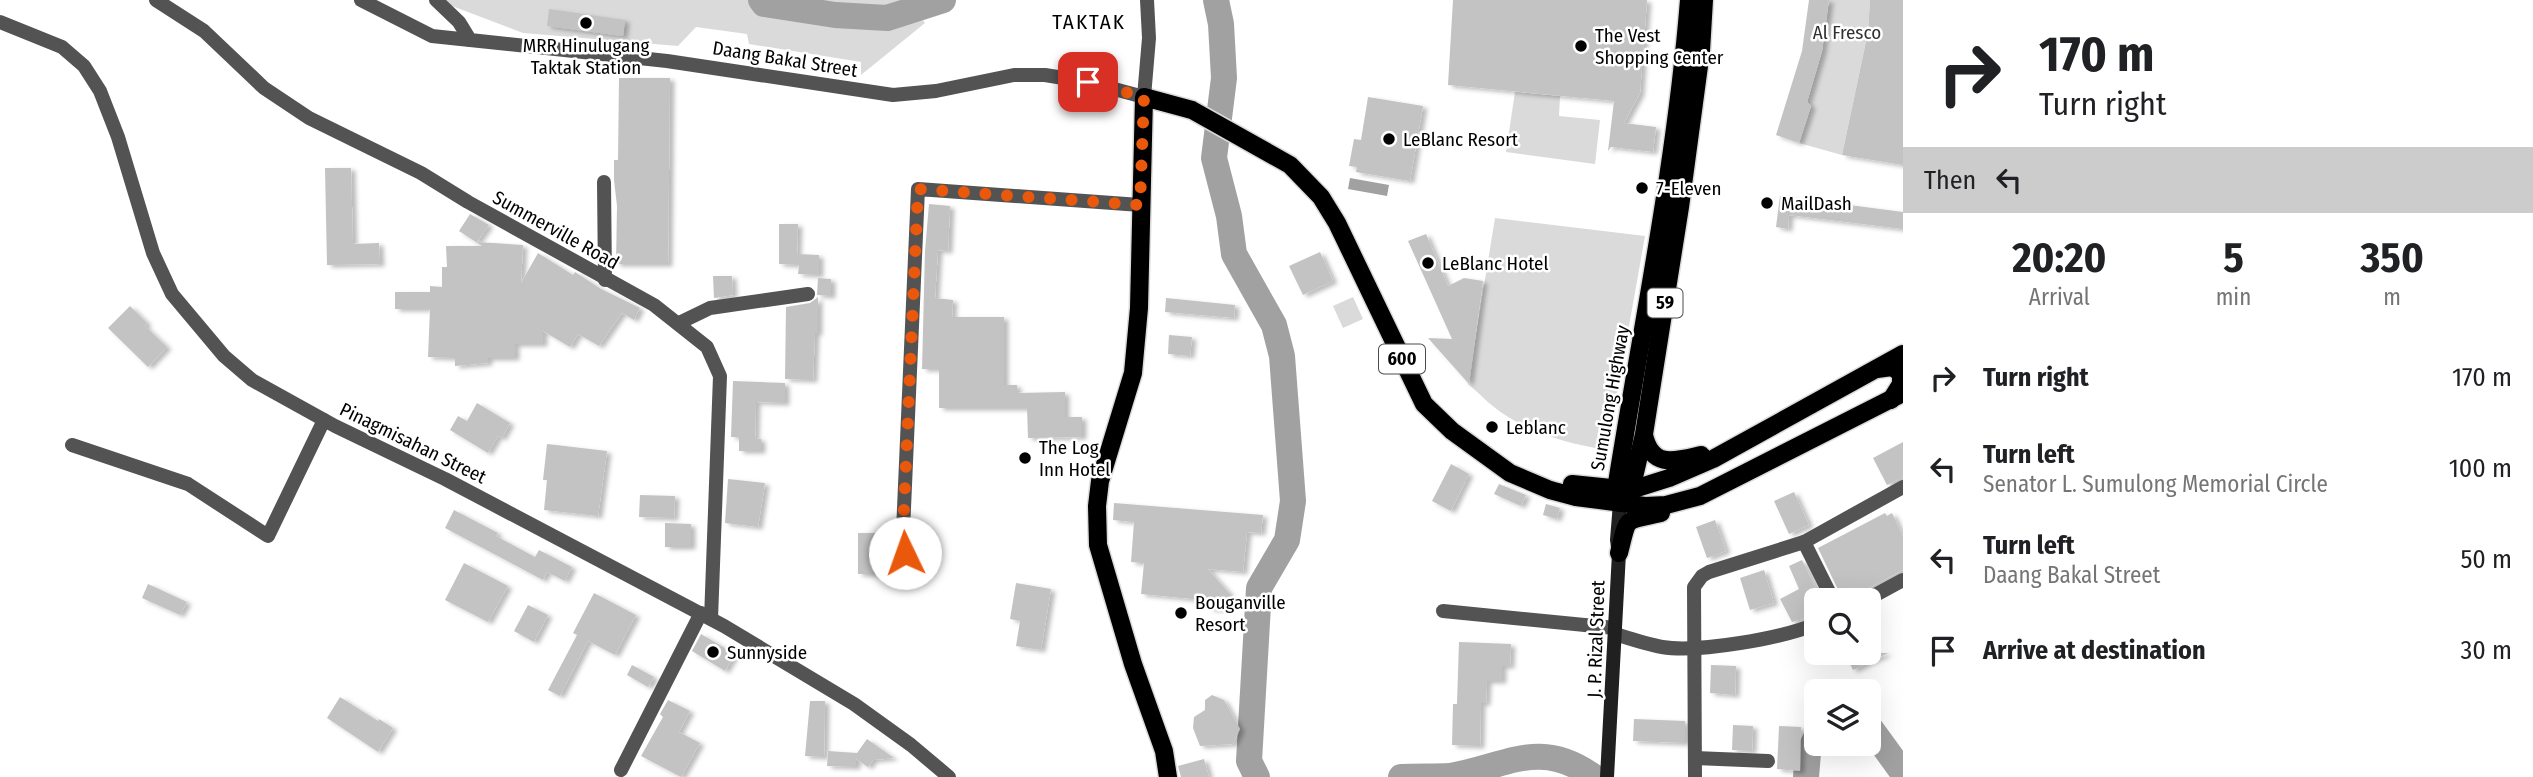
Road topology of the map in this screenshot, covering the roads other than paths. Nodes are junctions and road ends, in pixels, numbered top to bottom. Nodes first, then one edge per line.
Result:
1 (156, 0) edge
2 (361, 0) edge
3 (436, 0) edge
4 (1147, 0) edge
5 (1689, 0) edge
6 (1704, 0) edge
7 (0, 22) edge
8 (470, 40) junction
9 (1144, 97) junction
10 (604, 182) dead end
11 (1140, 205) junction
12 (605, 280) junction
13 (808, 294) dead end
14 (679, 323) junction
15 (1903, 354) edge
16 (1876, 369) junction
17 (1897, 396) edge
18 (324, 420) junction
19 (1644, 434) junction
20 (1748, 439) junction
21 (72, 445) dead end
22 (1903, 487) edge
23 (1622, 494) junction
24 (1700, 496) junction
25 (1804, 542) junction
26 (905, 553) dead end
27 (1619, 553) junction
28 (1903, 580) edge
29 (1827, 588) edge
30 (1881, 592) edge
31 (1443, 611) dead end
32 (706, 616) junction
33 (1804, 630) edge
34 (1615, 631) junction
35 (1693, 647) junction
36 (1695, 758) junction
37 (1768, 761) dead end
38 (621, 771) dead end
39 (949, 777) edge
40 (1168, 777) edge
41 (1607, 777) edge
42 (1695, 777) edge

1 - 12 street, Summerville Road
2 - 8 street, 600
3 - 8 street
4 - 9 street
5 - 23 main road, Sumulong Highway / 59
6 - 19 main road, Sumulong Highway / 59
7 - 18 street, Pinagmisahan Street
8 - 9 street, Daang Bakal Street / 600
9 - 11 main road
9 - 23 main road, 600
10 - 12 street
11 - 26 street
11 - 40 main road
12 - 14 street, Summerville Road
13 - 14 street
14 - 32 street, Summerville Road
15 - 16 main road, 600
16 - 17 main road
16 - 20 main road, 600
17 - 24 main road, 600
18 - 21 street
18 - 32 street, Pinagmisahan Street
19 - 20 main road
19 - 23 main road, Sumulong Highway / 59
20 - 23 main road, 600
22 - 25 street
23 - 24 main road, 600
23 - 27 main road, J. P. Rizal Street
24 - 27 main road
25 - 29 street
25 - 35 street
27 - 34 main road, J. P. Rizal Street
28 - 30 street
31 - 34 street
32 - 38 street
32 - 39 street, Pinagmisahan Street
33 - 35 street
34 - 35 street
34 - 41 main road, J. P. Rizal Street
35 - 36 street
36 - 37 street
36 - 42 street

